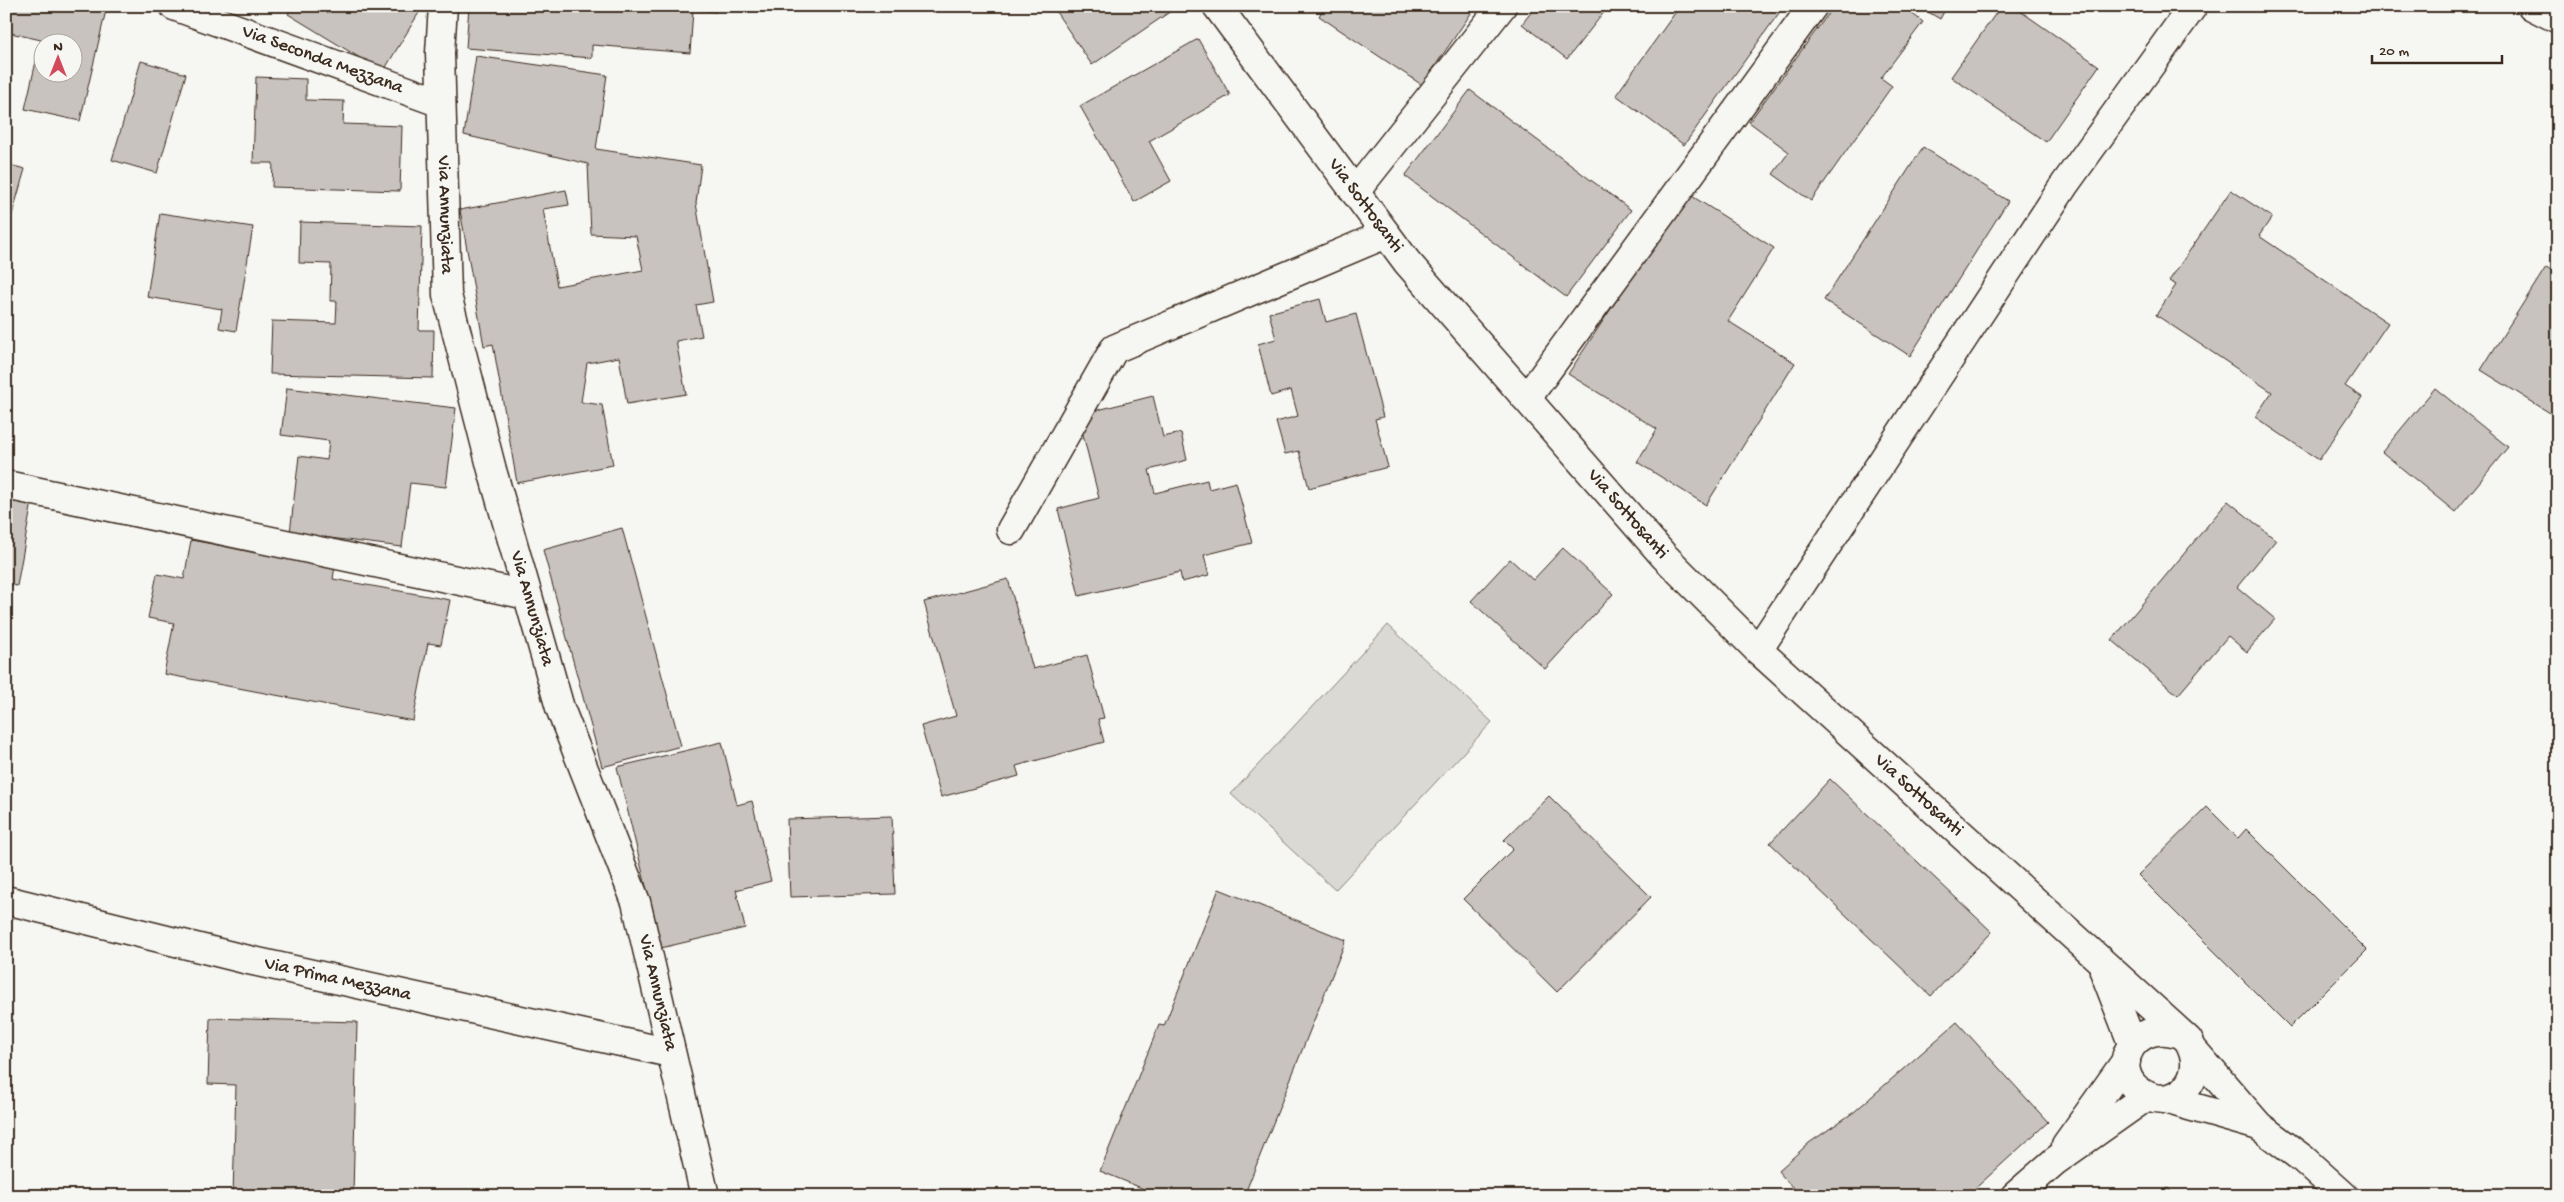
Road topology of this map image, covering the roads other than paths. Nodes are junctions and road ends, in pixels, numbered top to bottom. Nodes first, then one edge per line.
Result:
1 (174, 6) edge
2 (443, 6) edge
3 (1217, 6) edge
4 (1502, 6) edge
5 (1813, 6) edge
6 (2193, 6) edge
7 (2532, 6) edge
8 (2558, 19) edge
9 (442, 103) junction
10 (1355, 192) junction
11 (1386, 234) junction
12 (1524, 396) junction
13 (6, 486) edge
14 (1011, 530) dead end
15 (527, 595) junction
16 (1758, 650) junction
17 (6, 900) edge
18 (2102, 964) junction
19 (2186, 1042) junction
20 (2129, 1052) junction
21 (671, 1054) junction
22 (2156, 1098) junction
23 (2258, 1126) junction
24 (2054, 1161) junction
25 (705, 1196) edge
26 (2015, 1196) edge
27 (2344, 1196) edge

1 - 9 street, Via Seconda Mezzana
2 - 9 street, Via Annunziata
3 - 10 street, Via Sottosanti
4 - 10 street
5 - 12 street
6 - 16 street
7 - 8 street
9 - 15 street, Via Annunziata
10 - 11 street, Via Sottosanti
11 - 12 street, Via Sottosanti
11 - 14 street
12 - 16 street, Via Sottosanti
13 - 15 street
15 - 21 street, Via Annunziata
16 - 18 street, Via Sottosanti
17 - 21 street, Via Prima Mezzana
18 - 19 street, Via Sottosanti
18 - 20 street, Via Sottosanti
19 - 20 street
19 - 22 street
19 - 23 street, Via Sottosanti
20 - 22 street
20 - 24 street
21 - 25 street, Via Annunziata
22 - 23 street, Via Sottosanti
22 - 24 street
23 - 27 street, Via Sottosanti
24 - 26 street

